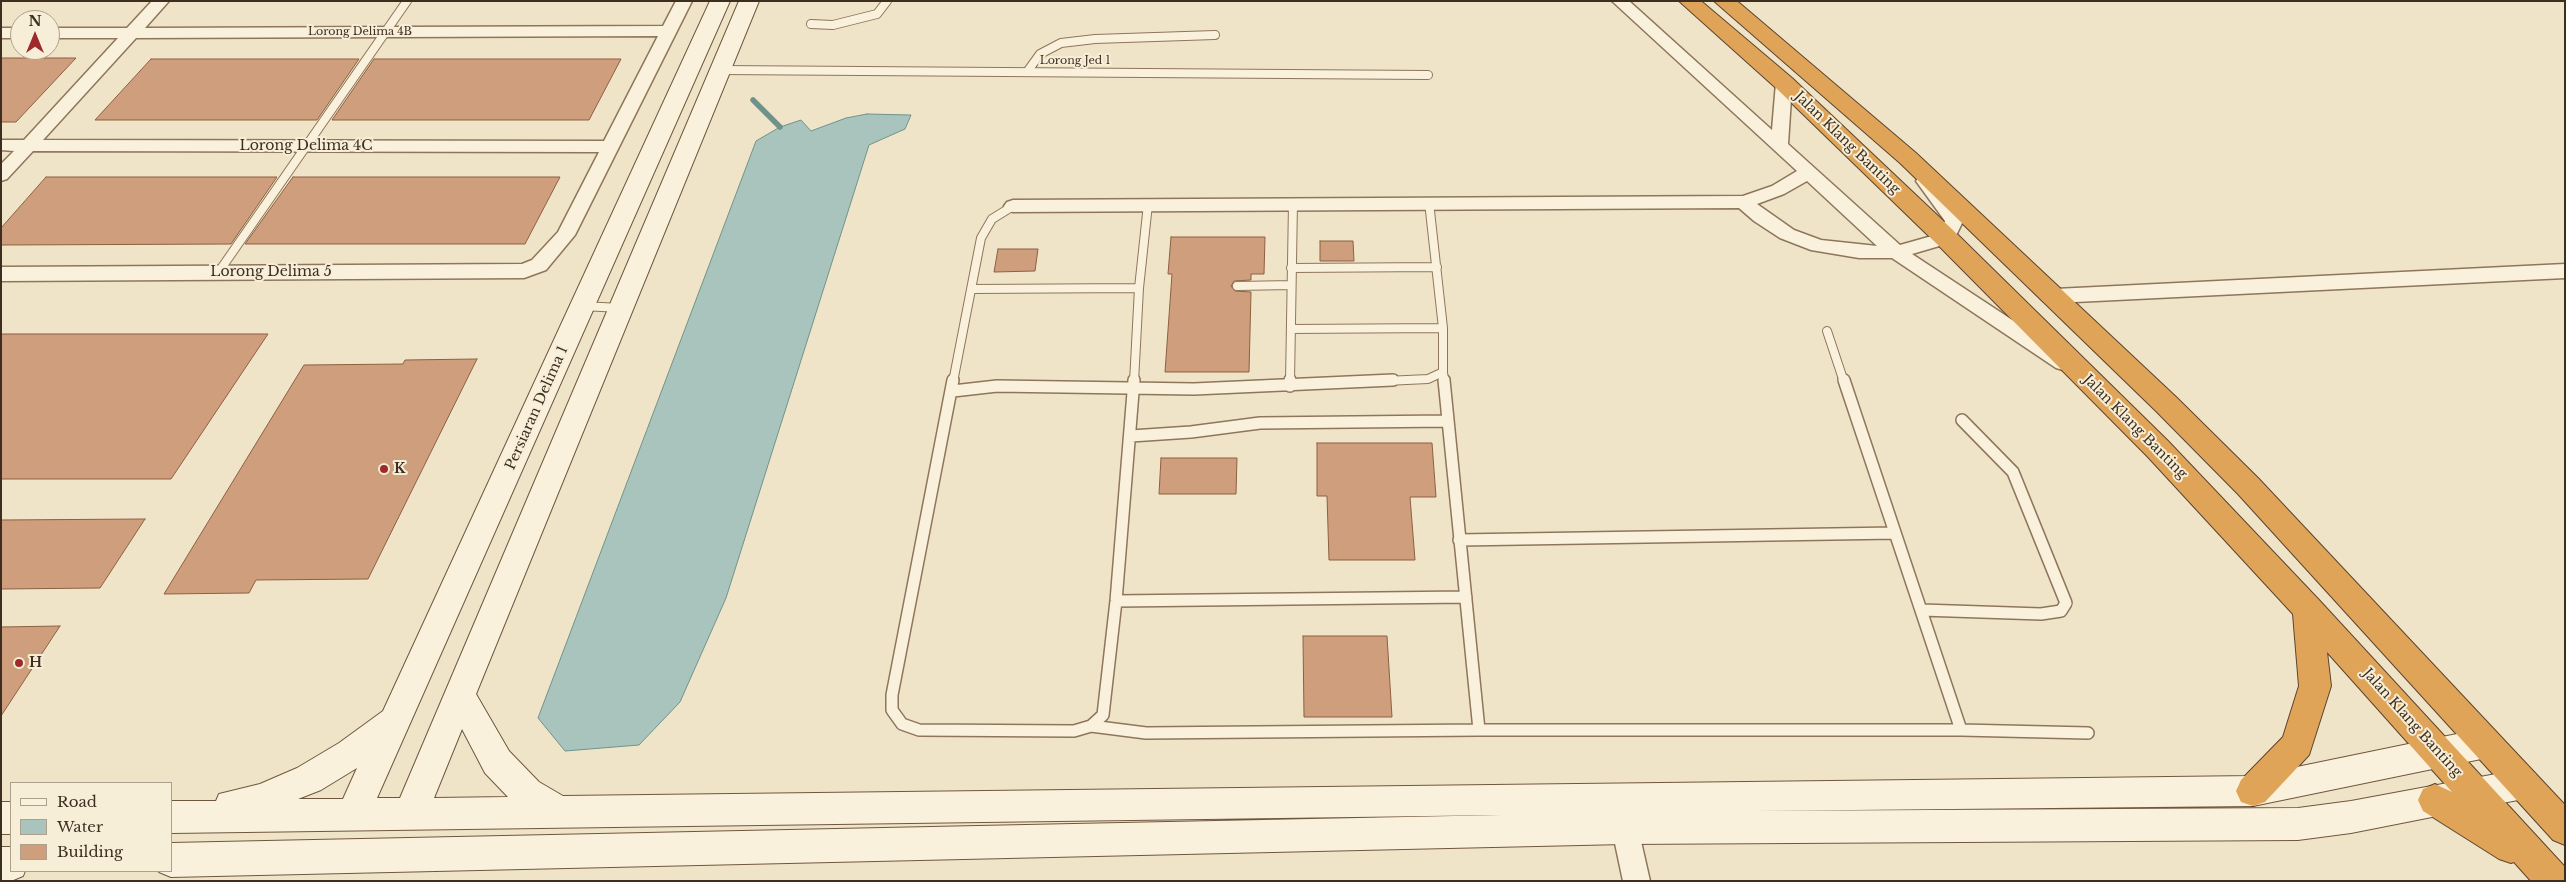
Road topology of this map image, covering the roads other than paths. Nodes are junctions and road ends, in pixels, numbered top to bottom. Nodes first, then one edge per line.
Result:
1 (162, 1) edge
2 (407, 1) edge
3 (684, 1) edge
4 (720, 1) edge
5 (749, 1) edge
6 (887, 1) edge
7 (1620, 1) edge
8 (1689, 1) edge
9 (1724, 1) edge
10 (812, 24) dead end
11 (669, 31) junction
12 (60, 32) edge
13 (133, 32) junction
14 (386, 32) junction
15 (1215, 35) dead end
16 (720, 70) junction
17 (1027, 72) junction
18 (1428, 75) dead end
19 (1784, 83) junction
20 (1780, 144) junction
21 (1, 145) edge
22 (28, 145) junction
23 (306, 146) junction
24 (610, 147) junction
25 (1908, 158) junction
26 (1807, 173) junction
27 (1, 175) edge
28 (1430, 202) junction
29 (1744, 202) junction
30 (1293, 203) junction
31 (1148, 204) junction
32 (1013, 206) joint
33 (1946, 238) junction
34 (1896, 252) junction
35 (1437, 267) junction
36 (1291, 268) junction
37 (2565, 271) edge
38 (218, 273) junction
39 (1, 274) edge
40 (1291, 285) junction
41 (1237, 286) dead end
42 (1139, 288) junction
43 (971, 289) junction
44 (2055, 296) junction
45 (582, 306) junction
46 (621, 308) junction
47 (1443, 328) junction
48 (1291, 329) junction
49 (1828, 331) dead end
50 (1442, 372) junction
51 (2088, 379) junction
52 (1290, 386) junction
53 (1133, 389) junction
54 (953, 391) junction
55 (1962, 420) dead end
56 (1448, 421) junction
57 (1131, 436) junction
58 (1895, 533) junction
59 (1459, 540) junction
60 (1466, 596) junction
61 (1116, 601) junction
62 (2308, 609) junction
63 (1922, 610) junction
64 (460, 695) junction
65 (396, 720) junction
66 (1091, 726) junction
67 (1480, 730) junction
68 (1961, 730) junction
69 (2088, 733) dead end
70 (2486, 743) junction
71 (2440, 753) junction
72 (2523, 784) junction
73 (2253, 792) junction
74 (2475, 792) junction
75 (2435, 800) junction
76 (560, 812) junction
77 (1622, 813) junction
78 (353, 814) junction
79 (410, 814) junction
80 (175, 817) edge
81 (2565, 828) edge
82 (172, 860) edge
83 (2549, 875) edge
84 (1637, 881) edge

1 - 13 street
2 - 14 lane
3 - 11 street
4 - 45 street, Persiaran Delima 1
5 - 16 street
6 - 10 lane
7 - 20 street
8 - 19 highway, Jalan Klang Banting
9 - 25 highway, Jalan Klang Banting
11 - 14 street, Lorong Delima 4B
11 - 24 street
12 - 13 street, Lorong Delima 4B
13 - 14 street, Lorong Delima 4B
13 - 22 street
14 - 23 lane
15 - 17 lane
16 - 17 lane, Lorong Jed 1
16 - 46 street
17 - 18 lane, Lorong Jed 1
19 - 20 street
19 - 33 highway, Jalan Klang Banting
20 - 26 street
21 - 22 street, Lorong Delima 4C
22 - 23 street, Lorong Delima 4C
22 - 27 street
23 - 24 street, Lorong Delima 4C
23 - 38 lane
24 - 38 street, Lorong Delima 5
25 - 33 street
25 - 44 highway, Jalan Klang Banting
26 - 29 street
26 - 34 street
28 - 29 street
28 - 30 street
28 - 35 lane
29 - 34 street
30 - 31 street
30 - 36 lane
31 - 32 street
31 - 42 lane
32 - 43 lane
33 - 34 street
33 - 51 highway, Jalan Klang Banting
34 - 51 street
35 - 36 lane
35 - 47 lane
36 - 40 lane
37 - 44 street
38 - 39 street, Lorong Delima 5
40 - 41 lane
40 - 48 lane
42 - 43 lane
42 - 53 lane
43 - 54 lane
44 - 70 highway, Jalan Klang Banting
45 - 46 lane
45 - 65 street, Persiaran Delima 1
46 - 64 street
47 - 48 lane
47 - 50 lane
48 - 52 lane
49 - 58 lane
50 - 52 lane
50 - 56 lane
51 - 62 highway, Jalan Klang Banting
52 - 53 lane
53 - 54 lane
53 - 57 lane
54 - 66 lane
55 - 63 lane
56 - 57 lane
56 - 59 lane
57 - 61 lane
58 - 59 lane
58 - 63 lane
59 - 60 lane
60 - 61 lane
60 - 67 lane
61 - 66 lane
62 - 71 highway, Jalan Klang Banting
62 - 73 highway
63 - 68 lane
64 - 76 street
64 - 79 street
65 - 78 street, Persiaran Delima 1
65 - 80 street
66 - 67 lane
67 - 68 lane
68 - 69 lane
70 - 71 street
70 - 72 highway, Jalan Klang Banting
71 - 73 street
71 - 74 highway, Jalan Klang Banting
72 - 74 street
72 - 81 highway, Jalan Klang Banting
73 - 77 street
74 - 75 street
74 - 83 highway, Jalan Klang Banting
75 - 77 street
75 - 83 highway
76 - 77 street
76 - 79 street
77 - 82 street
77 - 84 street
78 - 79 street
78 - 80 street

